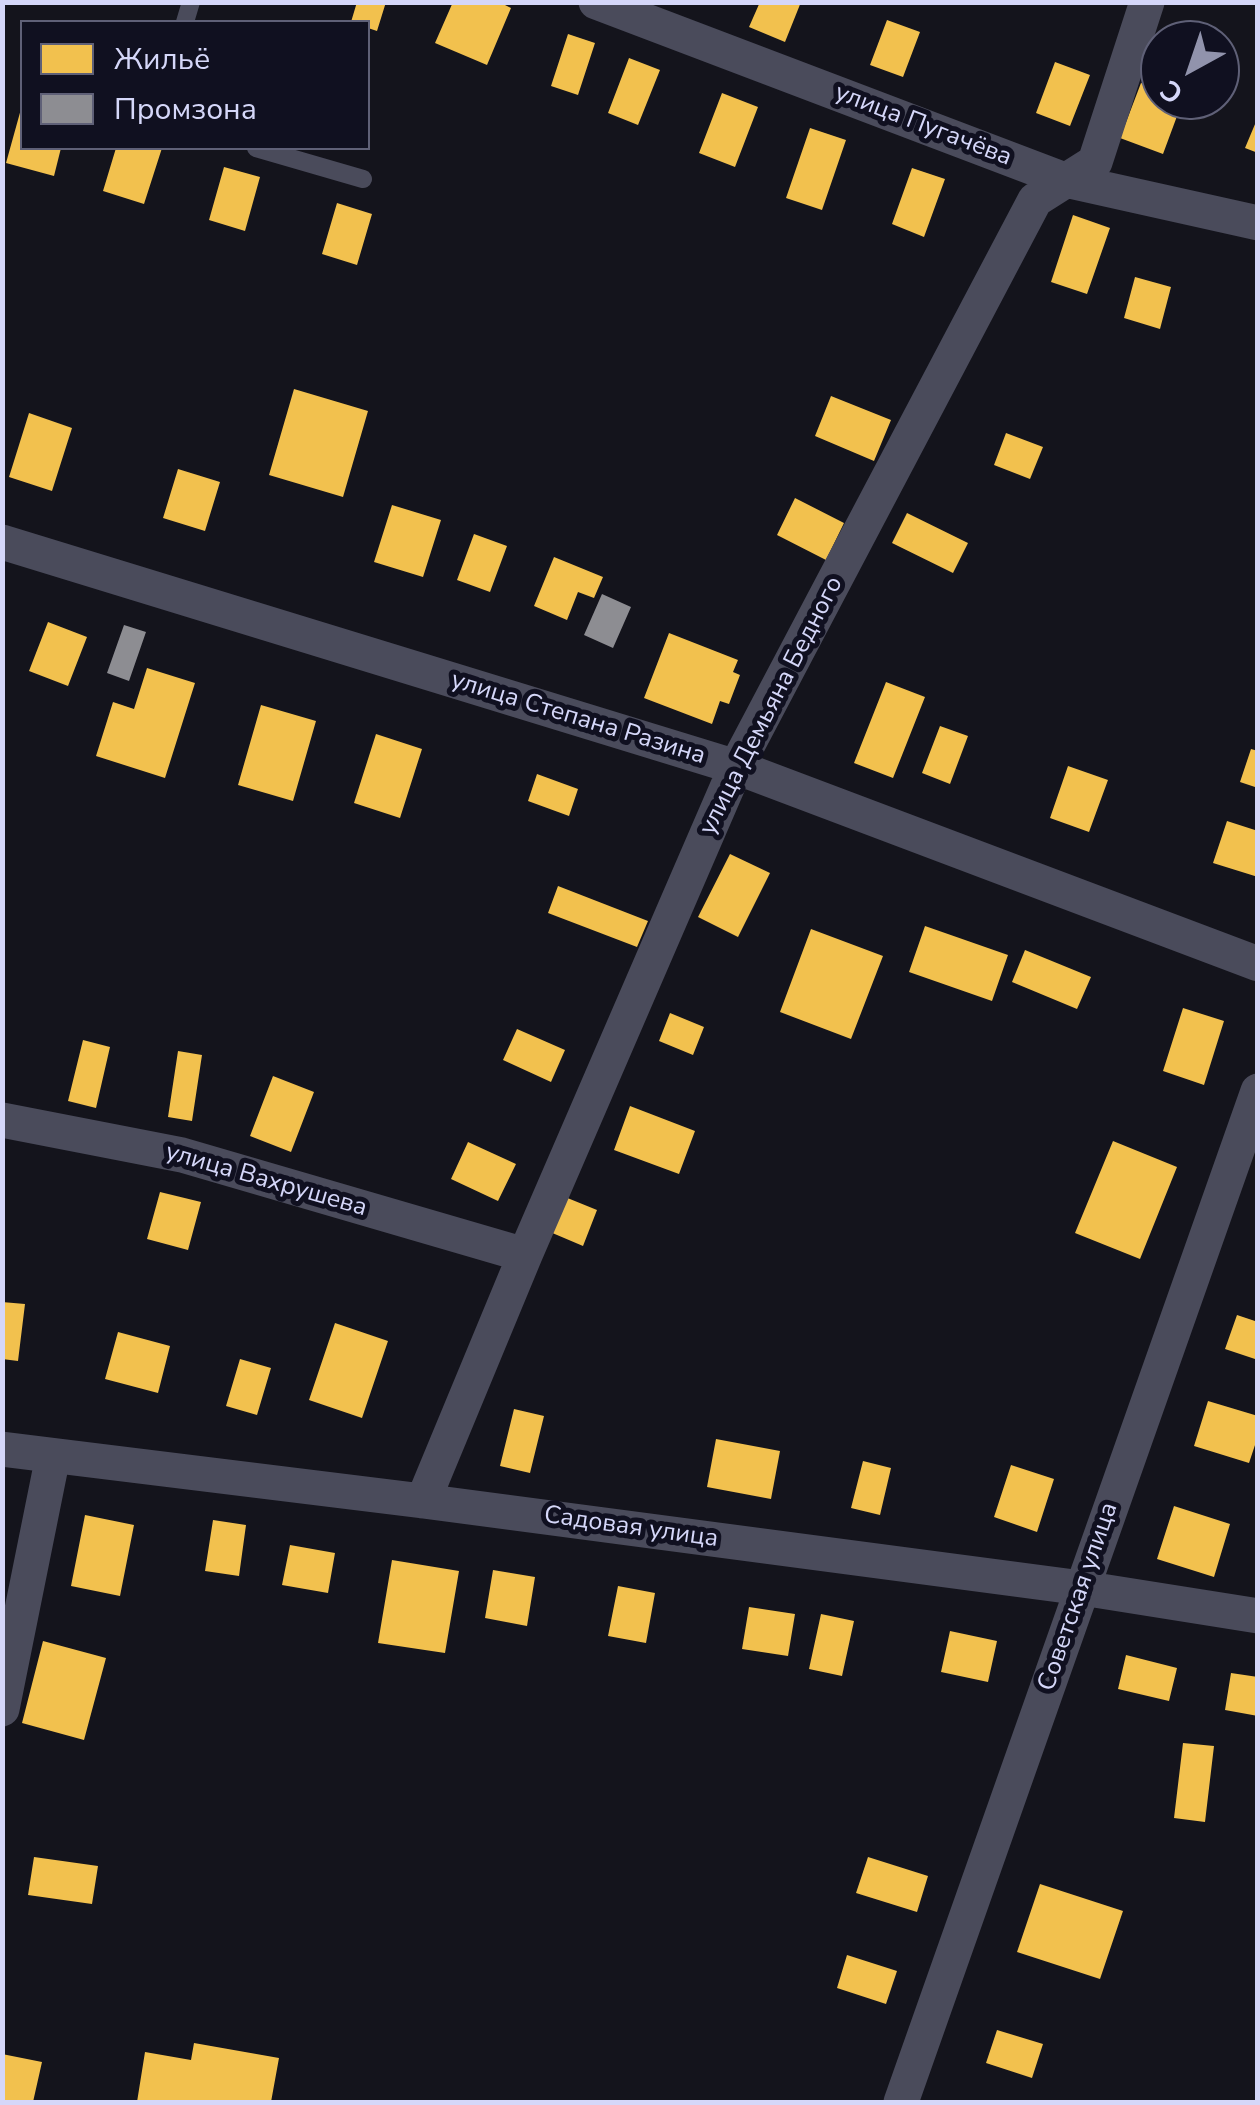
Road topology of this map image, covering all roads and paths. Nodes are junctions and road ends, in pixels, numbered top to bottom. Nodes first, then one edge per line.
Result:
1 (596, 2) edge
2 (1147, 2) edge
3 (263, 150) edge
4 (363, 178) dead end
5 (1065, 180) junction
6 (1258, 224) edge
7 (2, 542) edge
8 (736, 767) junction
9 (1258, 964) edge
10 (1258, 1091) edge
11 (2, 1120) edge
12 (525, 1255) junction
13 (2, 1448) edge
14 (54, 1456) junction
15 (422, 1501) junction
16 (1082, 1588) junction
17 (1258, 1616) edge
18 (2, 1709) edge
19 (901, 2102) edge

1 - 5 street, улица Пугачёва
2 - 5 street, улица Демьяна Бедного
3 - 4 lane
5 - 6 street, улица Пугачёва
5 - 8 street, улица Демьяна Бедного
7 - 8 street, улица Степана Разина
8 - 9 street, улица Степана Разина
8 - 12 street, улица Демьяна Бедного
10 - 16 street, Советская улица
11 - 12 street, улица Вахрушева
12 - 15 street, улица Демьяна Бедного
13 - 14 street, Садовая улица
14 - 15 street, Садовая улица
14 - 18 street
15 - 16 street, Садовая улица
16 - 17 street, Садовая улица
16 - 19 street, Советская улица

